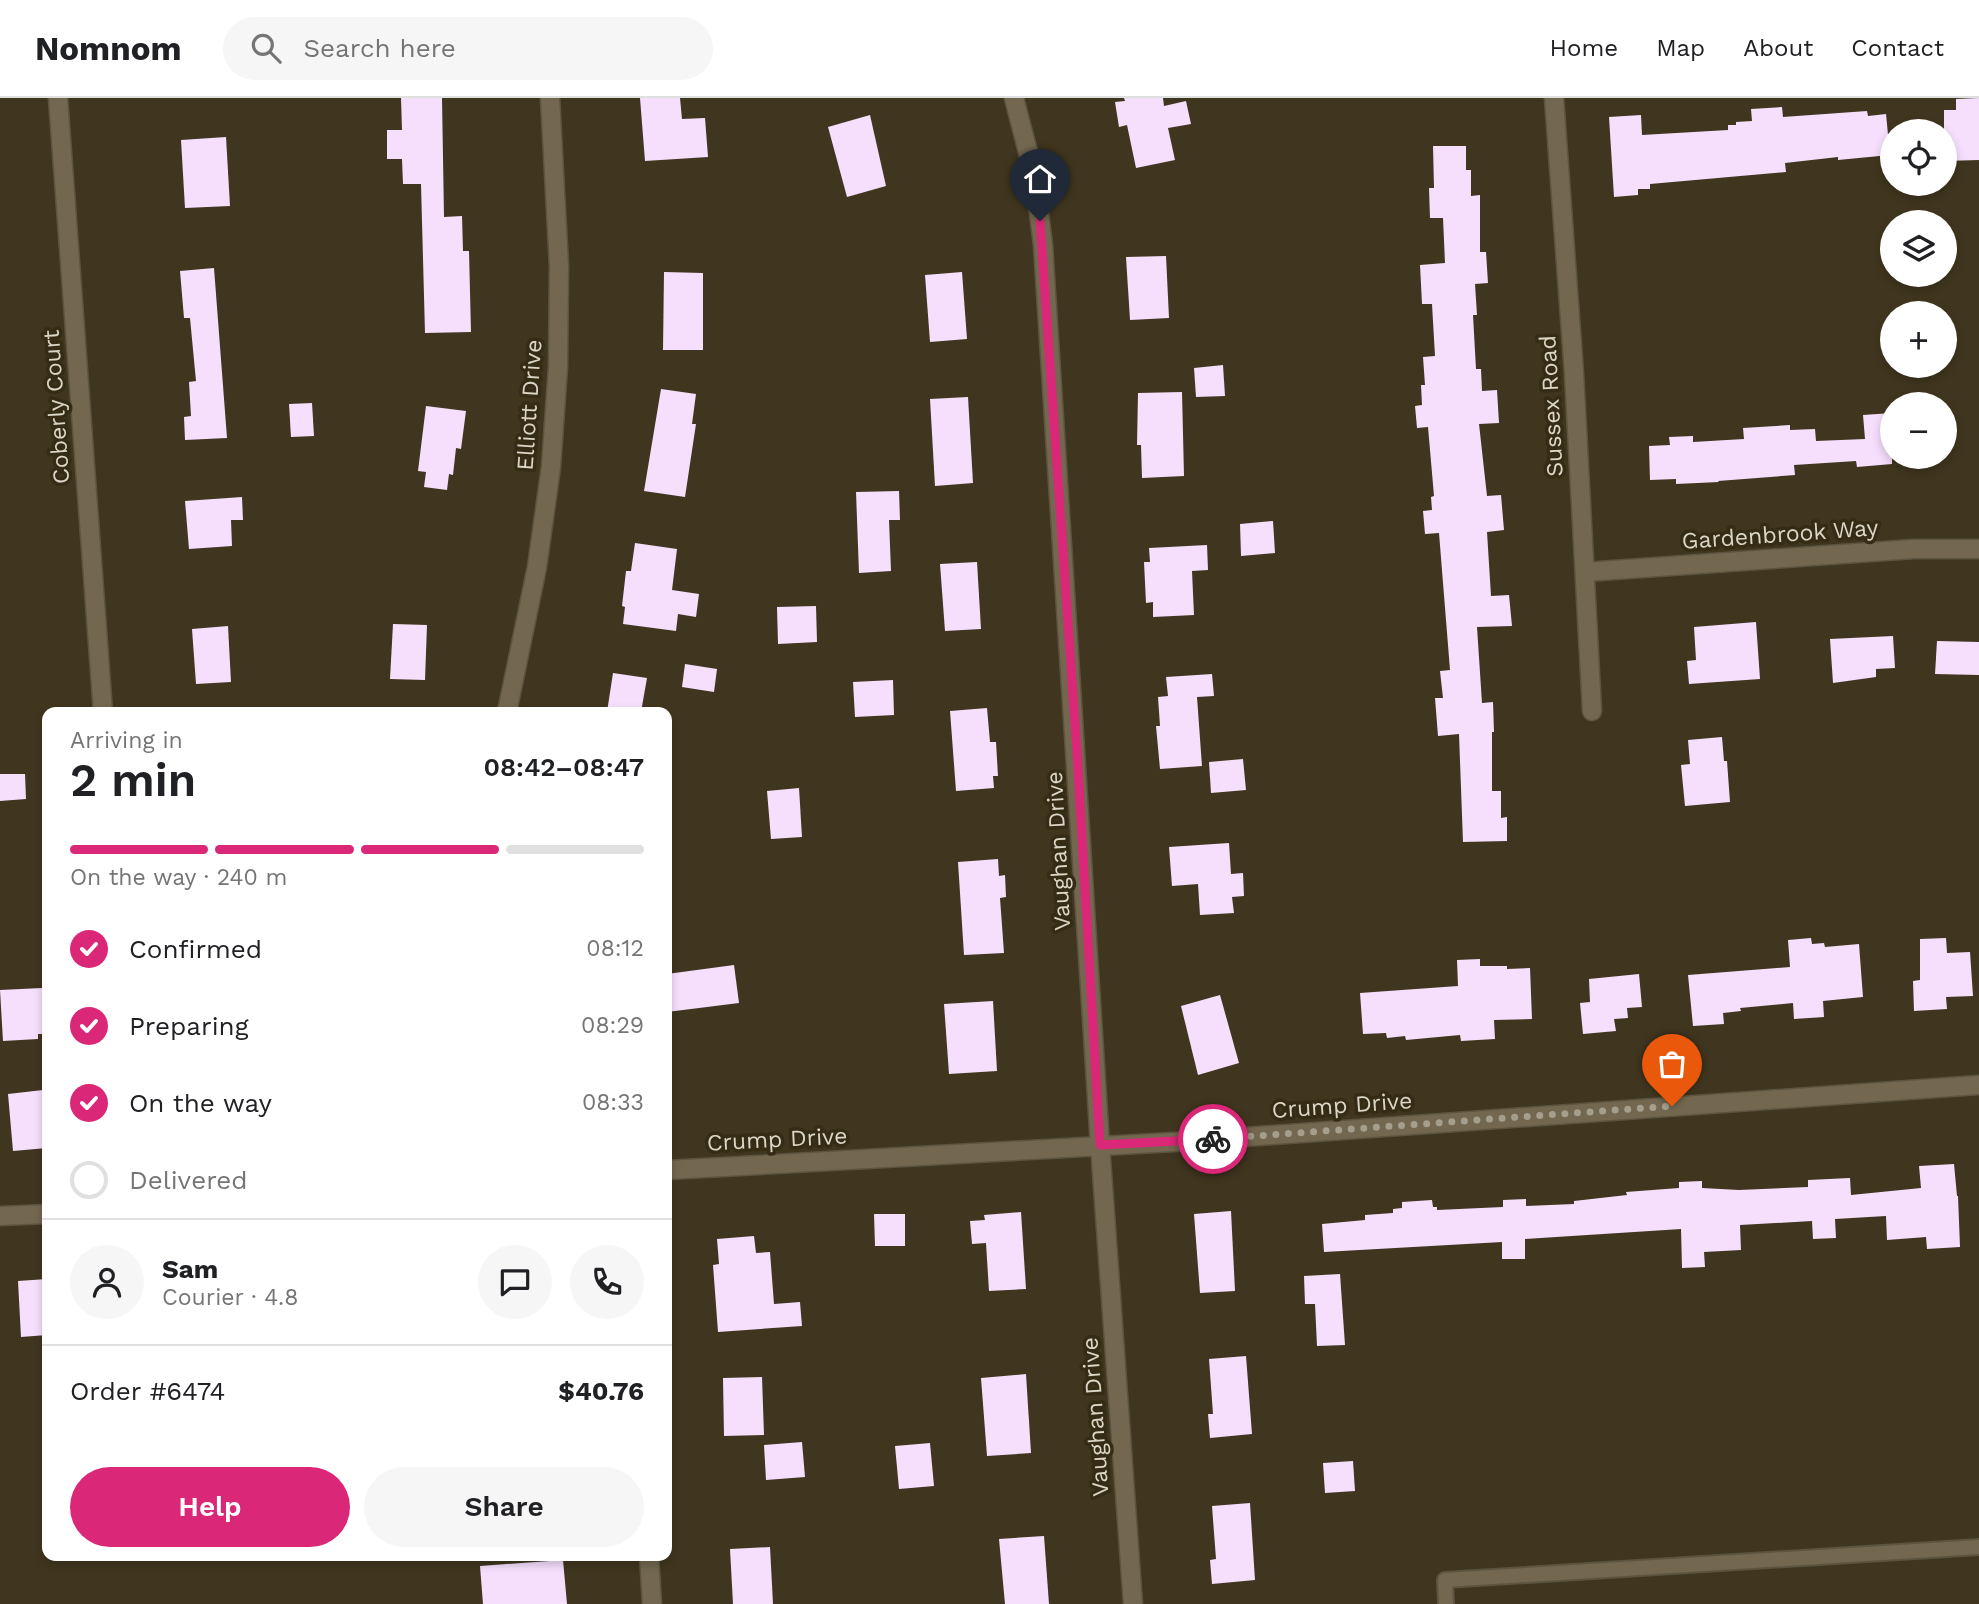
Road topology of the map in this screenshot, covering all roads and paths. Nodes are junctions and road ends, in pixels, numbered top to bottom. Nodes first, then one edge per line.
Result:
1 (58, 98) edge
2 (550, 98) edge
3 (1014, 98) edge
4 (1554, 98) edge
5 (1979, 549) edge
6 (1585, 572) junction
7 (103, 707) edge
8 (508, 707) edge
9 (1592, 711) dead end
10 (1979, 1085) edge
11 (1100, 1145) junction
12 (672, 1170) edge
13 (42, 1214) edge
14 (0, 1216) edge
15 (1979, 1547) edge
16 (649, 1561) edge
17 (652, 1604) edge
18 (1133, 1604) edge
19 (1446, 1604) edge

1 - 7 street, Coberly Court
2 - 8 street, Elliott Drive
3 - 11 street, Vaughan Drive
4 - 6 street, Sussex Road
5 - 6 street, Gardenbrook Way
6 - 9 street, Sussex Road
10 - 11 street, Crump Drive
11 - 12 street, Crump Drive
11 - 18 street, Vaughan Drive
13 - 14 street
15 - 19 lane
16 - 17 street

